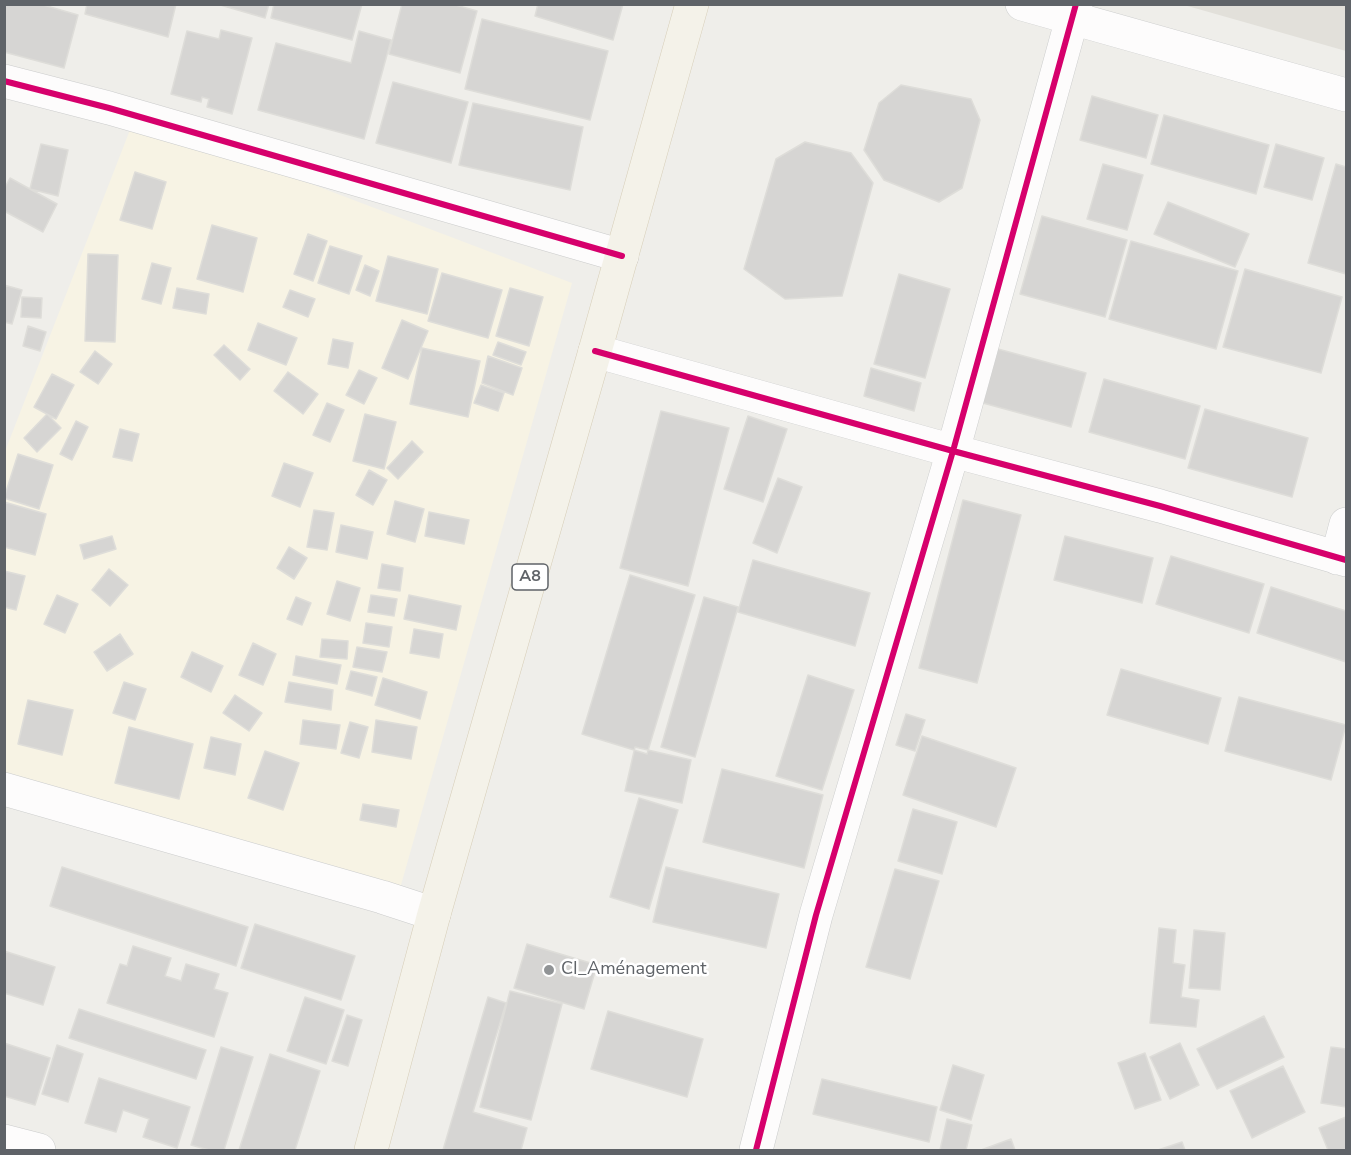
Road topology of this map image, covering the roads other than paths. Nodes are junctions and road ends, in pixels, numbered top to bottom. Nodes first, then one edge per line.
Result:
1 (692, 4) edge
2 (1022, 4) edge
3 (1074, 11) edge
4 (4, 81) edge
5 (1347, 95) edge
6 (622, 256) junction
7 (595, 351) junction
8 (953, 451) junction
9 (1347, 524) edge
10 (1342, 559) edge
11 (4, 789) edge
12 (434, 914) junction
13 (4, 1141) edge
14 (39, 1150) edge
15 (371, 1150) edge
16 (756, 1150) edge

1 - 6 main road, A8
2 - 3 street
3 - 5 street
3 - 8 street
4 - 6 street
6 - 7 main road, A8
7 - 8 street
7 - 12 main road, A8
8 - 10 street
8 - 16 street
9 - 10 street
11 - 12 street
12 - 15 main road, A8
13 - 14 street

